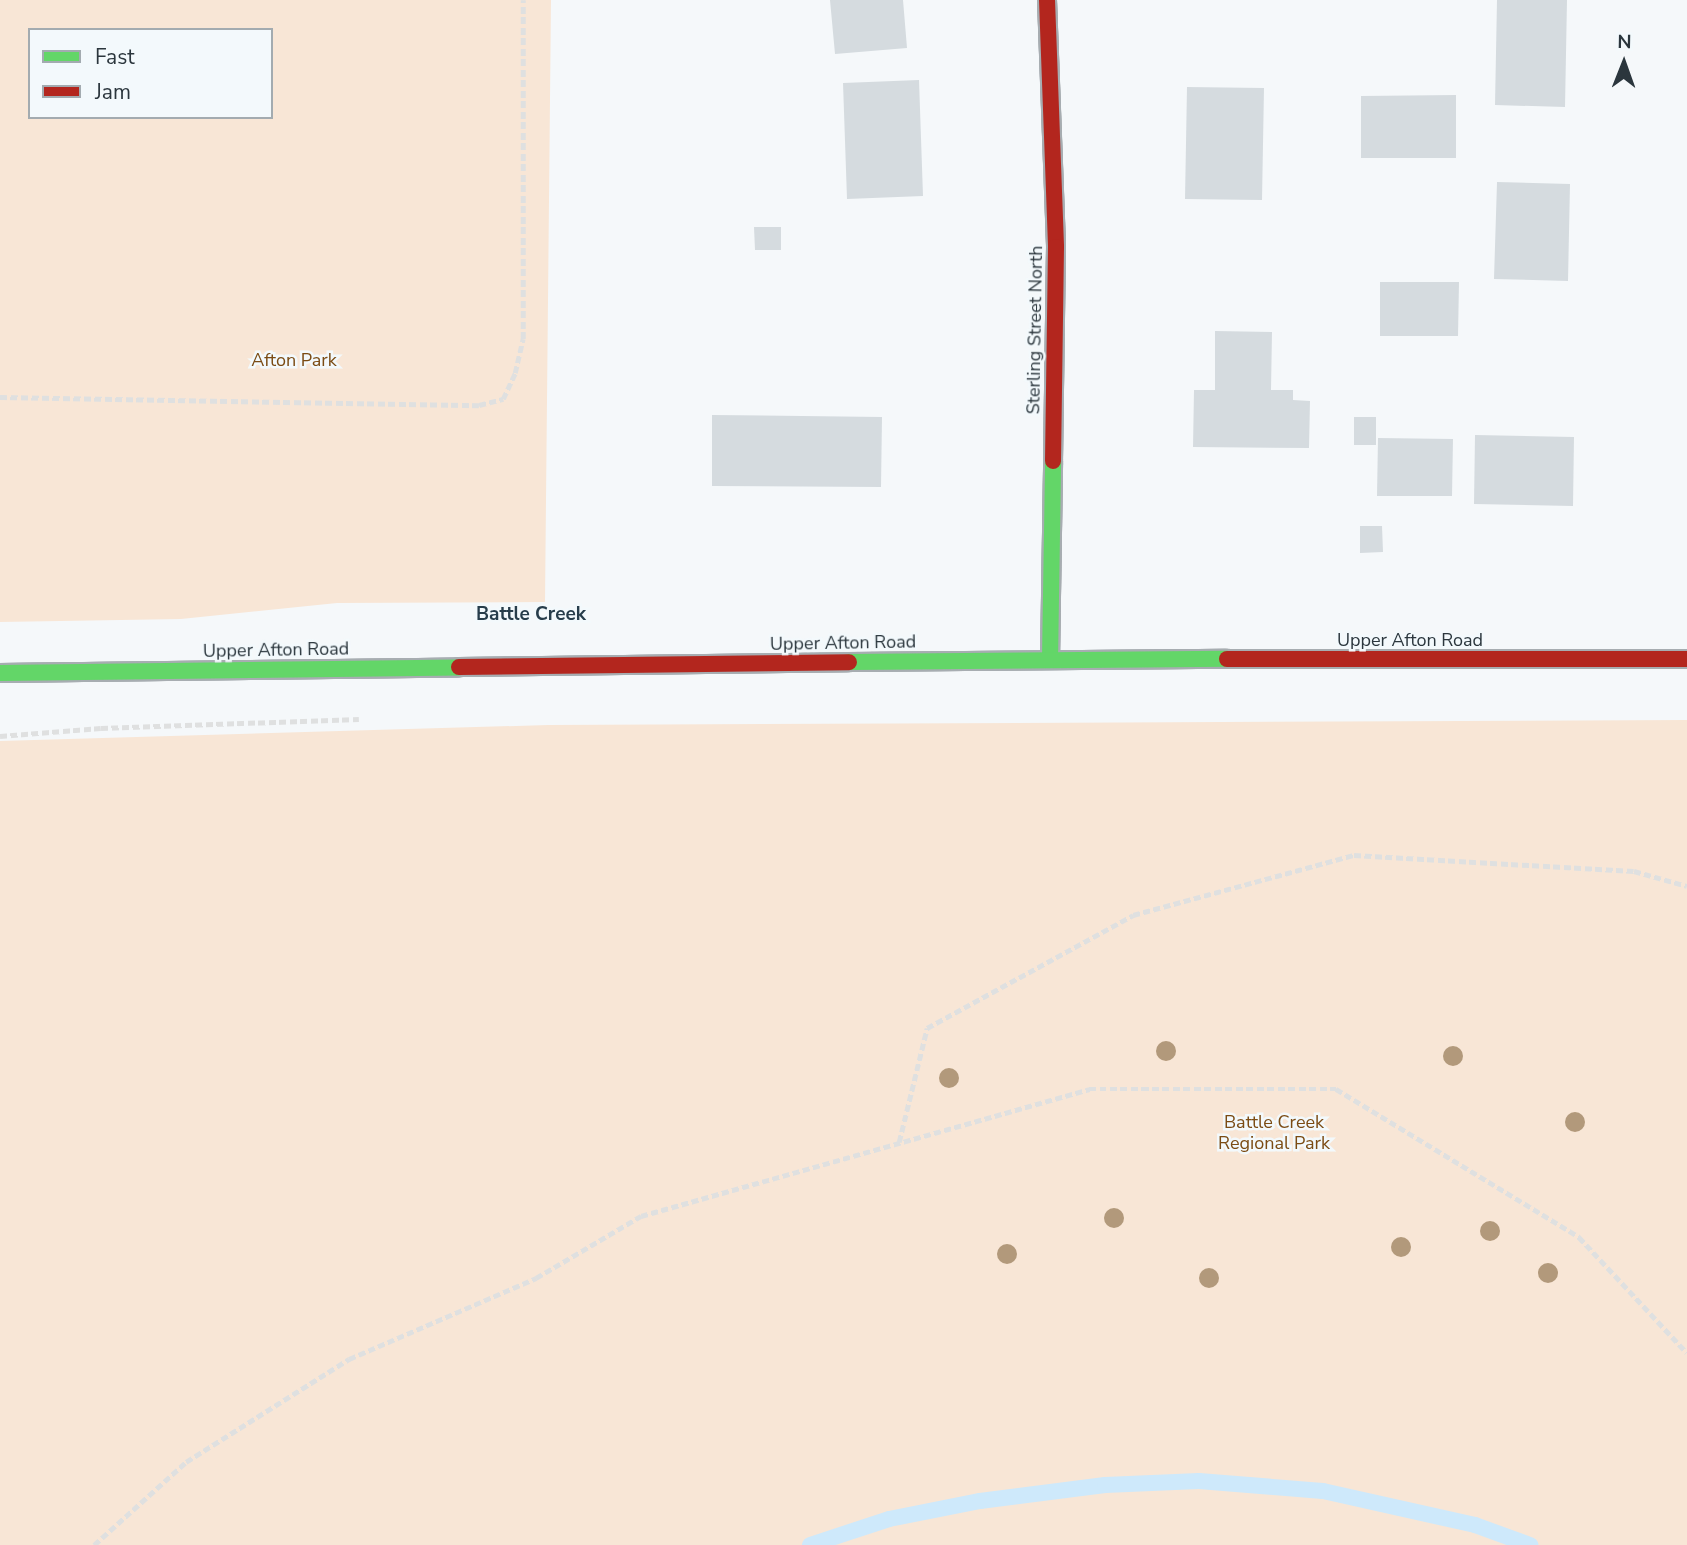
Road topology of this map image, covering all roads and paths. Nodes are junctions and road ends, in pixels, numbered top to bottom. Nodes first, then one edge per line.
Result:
1 (523, 0) edge
2 (1047, 0) edge
3 (0, 397) edge
4 (1687, 659) edge
5 (1050, 660) junction
6 (0, 673) edge
7 (1687, 886) edge
8 (899, 1142) junction
9 (1687, 1353) edge
10 (94, 1545) edge

1 - 3 path
2 - 5 street, Sterling Street North
4 - 5 street, Upper Afton Road
5 - 6 street, Upper Afton Road
7 - 8 path
8 - 9 path
8 - 10 path

